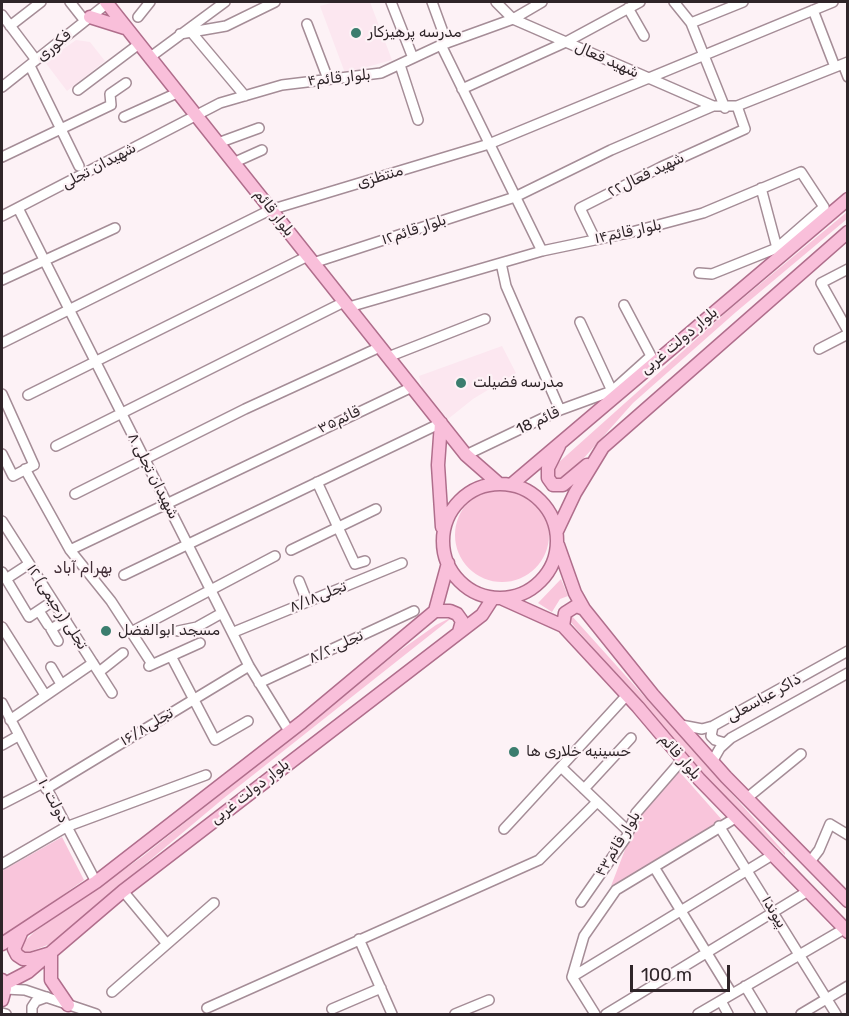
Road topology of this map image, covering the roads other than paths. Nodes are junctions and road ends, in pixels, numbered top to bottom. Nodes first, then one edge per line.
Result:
1 (39, 2) edge
2 (70, 2) edge
3 (106, 2) edge
4 (150, 2) edge
5 (225, 2) edge
6 (275, 2) edge
7 (391, 2) edge
8 (432, 2) edge
9 (496, 2) edge
10 (542, 2) edge
11 (639, 2) edge
12 (674, 2) edge
13 (743, 2) edge
14 (833, 2) edge
15 (628, 8) junction
16 (813, 10) junction
17 (138, 17) dead end
18 (87, 19) junction
19 (513, 19) junction
20 (5, 22) edge
21 (691, 22) junction
22 (307, 24) dead end
23 (126, 28) junction
24 (192, 33) junction
25 (180, 34) junction
26 (644, 36) dead end
27 (567, 42) junction
28 (139, 44) junction
29 (444, 44) junction
30 (704, 54) junction
31 (149, 58) junction
32 (413, 58) junction
33 (33, 63) junction
34 (842, 64) edge
35 (400, 65) junction
36 (848, 76) edge
37 (645, 77) junction
38 (328, 79) junction
39 (126, 83) dead end
40 (2, 87) edge
41 (462, 89) junction
42 (78, 90) dead end
43 (177, 93) junction
44 (245, 96) junction
45 (713, 106) junction
46 (737, 106) junction
47 (726, 108) junction
48 (195, 115) junction
49 (124, 117) dead end
50 (418, 120) dead end
51 (258, 128) dead end
52 (62, 130) junction
53 (218, 143) junction
54 (489, 144) junction
55 (262, 150) dead end
56 (2, 157) edge
57 (233, 163) junction
58 (79, 166) dead end
59 (761, 188) junction
60 (515, 197) junction
61 (848, 199) edge
62 (18, 208) junction
63 (270, 210) junction
64 (2, 216) edge
65 (115, 228) dead end
66 (848, 232) edge
67 (596, 239) junction
68 (777, 248) junction
69 (542, 251) junction
70 (44, 260) junction
71 (310, 260) junction
72 (501, 263) junction
73 (848, 269) edge
74 (699, 273) dead end
75 (2, 280) edge
76 (346, 304) junction
77 (624, 304) dead end
78 (68, 309) junction
79 (485, 319) dead end
80 (580, 322) dead end
81 (848, 333) edge
82 (2, 343) edge
83 (819, 350) dead end
84 (384, 352) junction
85 (95, 361) junction
86 (412, 387) junction
87 (612, 391) junction
88 (2, 394) edge
89 (28, 395) dead end
90 (560, 410) junction
91 (121, 414) junction
92 (441, 423) junction
93 (563, 440) junction
94 (56, 446) dead end
95 (603, 447) junction
96 (2, 454) edge
97 (466, 455) junction
98 (145, 459) junction
99 (25, 469) junction
100 (317, 482) junction
101 (498, 483) junction
102 (512, 484) junction
103 (75, 494) dead end
104 (166, 502) junction
105 (376, 509) dead end
106 (3, 525) edge
107 (337, 526) junction
108 (557, 531) junction
109 (443, 536) junction
110 (558, 545) junction
111 (188, 546) junction
112 (70, 550) junction
113 (291, 550) dead end
114 (275, 556) dead end
115 (365, 561) dead end
116 (402, 563) dead end
117 (448, 563) junction
118 (29, 564) junction
119 (4, 575) edge
120 (124, 575) dead end
121 (299, 581) dead end
122 (210, 590) junction
123 (498, 599) junction
124 (53, 601) junction
125 (307, 601) junction
126 (71, 607) dead end
127 (584, 609) junction
128 (39, 611) junction
129 (414, 611) dead end
130 (435, 611) junction
131 (222, 613) junction
132 (63, 617) junction
133 (48, 626) dead end
134 (563, 626) junction
135 (2, 627) edge
136 (132, 631) junction
137 (178, 631) dead end
138 (234, 632) junction
139 (459, 632) junction
140 (58, 641) dead end
141 (200, 644) dead end
142 (848, 651) edge
143 (123, 653) dead end
144 (171, 656) junction
145 (93, 663) junction
146 (249, 666) junction
147 (51, 667) dead end
148 (99, 672) junction
149 (847, 676) edge
150 (61, 684) junction
151 (261, 686) junction
152 (112, 693) dead end
153 (45, 695) junction
154 (627, 695) junction
155 (193, 699) junction
156 (2, 703) edge
157 (6, 720) edge
158 (248, 721) dead end
159 (678, 723) junction
160 (713, 726) junction
161 (289, 731) junction
162 (18, 736) junction
163 (631, 738) dead end
164 (725, 743) junction
165 (2, 745) edge
166 (801, 754) dead end
167 (681, 760) junction
168 (712, 762) junction
169 (561, 767) junction
170 (206, 775) dead end
171 (44, 786) junction
172 (584, 789) junction
173 (747, 798) junction
174 (597, 802) junction
175 (2, 804) edge
176 (737, 817) junction
177 (719, 826) junction
178 (66, 827) junction
179 (504, 829) dead end
180 (628, 831) junction
181 (848, 836) edge
182 (785, 838) junction
183 (775, 855) junction
184 (808, 862) junction
185 (2, 864) edge
186 (654, 867) junction
187 (747, 870) junction
188 (792, 874) junction
189 (96, 882) junction
190 (123, 891) junction
191 (808, 891) junction
192 (848, 901) edge
193 (581, 902) dead end
194 (214, 903) dead end
195 (681, 909) junction
196 (774, 911) junction
197 (846, 930) edge
198 (22, 931) junction
199 (360, 939) junction
200 (2, 944) edge
201 (167, 944) junction
202 (708, 952) junction
203 (51, 953) junction
204 (798, 955) junction
205 (572, 977) junction
206 (745, 986) junction
207 (848, 986) edge
208 (3, 988) edge
209 (381, 988) junction
210 (112, 992) dead end
211 (732, 994) junction
212 (47, 998) junction
213 (826, 999) junction
214 (489, 1000) dead end
215 (720, 1001) junction
216 (68, 1005) junction
217 (207, 1008) dead end
218 (332, 1009) dead end
219 (2, 1013) edge
220 (6, 1014) edge
221 (32, 1014) edge
222 (96, 1014) edge
223 (392, 1014) edge
224 (455, 1014) edge
225 (595, 1014) edge
226 (606, 1014) edge
227 (698, 1014) edge
228 (728, 1014) edge
229 (762, 1014) edge
230 (801, 1014) edge
231 (836, 1014) edge

1 - 20 street
2 - 18 street
3 - 18 street, فکوری
3 - 23 main road, بلوار قائم
4 - 17 street
5 - 25 street
6 - 24 street
7 - 32 street
8 - 29 street
9 - 19 street, شهید فعال
10 - 19 street, بلوار قائم۴
11 - 15 street
12 - 21 street
13 - 21 street
14 - 16 street, منتظزی
15 - 26 street
15 - 27 street
16 - 30 street, منتظزی
16 - 34 street
18 - 23 main road
18 - 33 street, فکوری
19 - 27 street, شهید فعال
19 - 29 street, بلوار قائم۴
20 - 33 street
21 - 30 street
22 - 38 street
23 - 28 main road, بلوار قائم
24 - 25 street
24 - 44 street
25 - 31 street
27 - 37 street, شهید فعال
27 - 41 street
28 - 31 main road, بلوار قائم
28 - 42 street
29 - 32 street, بلوار قائم۴
29 - 41 street
30 - 37 street, منتظزی
30 - 47 street
31 - 43 main road, بلوار قائم
32 - 35 street, بلوار قائم۴
33 - 40 street, فکوری
33 - 52 street
34 - 36 street
34 - 46 street, شهید فعال
35 - 38 street, بلوار قائم۴
35 - 50 street
37 - 45 street, شهید فعال
37 - 54 street, منتظزی
38 - 44 street, بلوار قائم۴
39 - 52 street
41 - 54 street
43 - 48 main road, بلوار قائم
43 - 49 street
44 - 48 street, بلوار قائم۴
45 - 47 street, شهید فعال
45 - 60 street, بلوار قائم۱۲
46 - 47 street, شهید فعال
46 - 67 street, شهید فعال۲۲
48 - 53 main road, بلوار قائم
48 - 62 street, شهیدان تجلی
51 - 53 street
52 - 56 street
52 - 58 street
53 - 57 main road, بلوار قائم
54 - 60 street
54 - 63 street, منتظزی
55 - 57 street
57 - 63 main road, بلوار قائم
59 - 67 street, بلوار قائم۱۴
59 - 68 street
59 - 68 street, بلوار قائم۱۴
60 - 69 street
60 - 71 street, بلوار قائم۱۲
61 - 93 main road, بلوار دولت غربی
62 - 64 street, شهیدان تجلی
62 - 70 street, شهیدان تجلی ۸
63 - 71 main road, بلوار قائم
63 - 78 street, منتظزی
65 - 70 street
66 - 95 main road, بلوار دولت غربی
67 - 69 street, بلوار قائم۱۴
68 - 74 street
69 - 72 street, بلوار قائم۱۴
70 - 75 street
70 - 78 street, شهیدان تجلی ۸
71 - 76 main road, بلوار قائم
71 - 85 street, بلوار قائم۱۲
72 - 76 street, بلوار قائم۱۴
72 - 90 street
73 - 81 street
76 - 84 main road, بلوار قائم
76 - 91 street, بلوار قائم۱۴
77 - 87 street
78 - 82 street, منتظزی
78 - 85 street, شهیدان تجلی ۸
79 - 84 street
80 - 87 street
81 - 83 street
84 - 86 main road, بلوار قائم
84 - 98 street
85 - 89 street, بلوار قائم۱۲
85 - 91 street, شهیدان تجلی ۸
86 - 92 main road, بلوار قائم
86 - 104 street, قائم۳۵
87 - 90 street, 18 قائم
88 - 99 street
90 - 97 street, 18 قائم
91 - 94 street, بلوار قائم۱۴
91 - 98 street, شهیدان تجلی ۸
92 - 97 main road, بلوار قائم
92 - 100 street
92 - 109 main road
93 - 95 main road
93 - 102 main road, بلوار دولت غربی
95 - 108 main road, بلوار دولت غربی
96 - 99 street
97 - 101 main road, بلوار قائم
98 - 103 street
98 - 104 street, شهیدان تجلی ۸
99 - 112 street
100 - 107 street
100 - 111 street
101 - 102 main road
101 - 109 main road
102 - 108 main road
104 - 111 street, شهیدان تجلی ۸
104 - 112 street, قائم۳۵
105 - 107 street
106 - 118 street, ۱۲ تجلی (رحیمی)
107 - 113 street
107 - 115 street
108 - 110 main road
109 - 117 main road
110 - 123 main road
110 - 127 main road, بلوار قائم
111 - 120 street
111 - 122 street, شهیدان تجلی ۸
112 - 136 street
114 - 122 street
116 - 125 street, تجلی۸/۱۸
117 - 123 main road
117 - 130 main road
118 - 119 street
118 - 124 street, ۱۲ تجلی (رحیمی)
119 - 128 street
121 - 125 street
122 - 131 street, شهیدان تجلی ۸
122 - 136 street
123 - 134 main road, بلوار قائم
123 - 139 main road, بلوار دولت غربی
124 - 128 street
124 - 132 street, ۱۲ تجلی (رحیمی)
125 - 138 street, تجلی۸/۱۸
126 - 132 street
127 - 134 main road
127 - 159 main road, بلوار قائم
128 - 133 street
129 - 151 street, تجلی۸/۲۰
130 - 139 main road
130 - 161 main road, بلوار دولت غربی
131 - 137 street
131 - 138 street, شهیدان تجلی ۸
132 - 140 street
132 - 145 street, ۱۲ تجلی (رحیمی)
134 - 154 main road, بلوار قائم
135 - 153 street
136 - 144 street
138 - 146 street, شهیدان تجلی ۸
139 - 190 main road, بلوار دولت غربی
141 - 144 street
142 - 160 street, ذاکر عباسعلی
143 - 148 street
144 - 155 street
145 - 148 street, ۱۲ تجلی (رحیمی)
145 - 150 street
146 - 151 street, شهیدان تجلی ۸
146 - 155 street, تجلی۱۶/۸
147 - 150 street
148 - 152 street, ۱۲ تجلی (رحیمی)
149 - 164 street, ذاکر عباسعلی
150 - 153 street
151 - 161 street, شهیدان تجلی ۸
153 - 157 street
154 - 167 main road, بلوار قائم
154 - 169 street
155 - 158 street
155 - 171 street, تجلی۱۶/۸
156 - 157 street, ۱۰ دولت
157 - 162 street, ۱۰ دولت
159 - 160 street, ذاکر عباسعلی
159 - 168 main road, بلوار قائم
160 - 164 street
161 - 189 main road, بلوار دولت غربی
162 - 165 street
162 - 171 street, ۱۰ دولت
163 - 172 street
164 - 168 street, ذاکر عباسعلی
166 - 173 street
167 - 176 main road, بلوار قائم
167 - 180 street, بلوار قائم۴۳
168 - 173 main road, بلوار قائم
169 - 172 street
169 - 179 street
170 - 178 street
171 - 175 street, تجلی۱۶/۸
171 - 178 street, ۱۰ دولت
172 - 174 street
173 - 182 main road, بلوار قائم
174 - 180 street
174 - 199 street
176 - 177 street
176 - 183 main road, بلوار قائم
177 - 186 street
177 - 187 street, پیوند۱
178 - 185 street
178 - 189 street, ۱۰ دولت
180 - 193 street, بلوار قائم۴۳
181 - 184 street
182 - 183 main road
182 - 184 main road, بلوار قائم
183 - 187 street
183 - 188 main road, بلوار قائم
184 - 188 main road
184 - 192 main road, بلوار قائم
186 - 195 street
186 - 205 street
187 - 195 street
187 - 196 street, پیوند۱
188 - 191 main road, بلوار قائم
189 - 198 main road, بلوار دولت غربی
190 - 201 street
190 - 203 main road, بلوار دولت غربی
191 - 196 street
191 - 197 main road, بلوار قائم
194 - 201 street
195 - 202 street
195 - 205 street
196 - 202 street
196 - 204 street, پیوند۱
197 - 204 street
198 - 200 main road, بلوار دولت غربی
198 - 203 main road
199 - 209 street
199 - 217 street
201 - 210 street
202 - 211 street
202 - 226 street
203 - 208 main road, بلوار دولت غربی
203 - 216 main road
204 - 206 street
204 - 213 street, پیوند۱
205 - 225 street
206 - 211 street
206 - 229 street
207 - 213 street
208 - 212 street
209 - 218 street
209 - 223 street
211 - 215 street
212 - 216 street
212 - 221 street
213 - 230 street
213 - 231 street, پیوند۱
214 - 224 street
215 - 227 street
215 - 228 street
216 - 222 street
219 - 220 street

